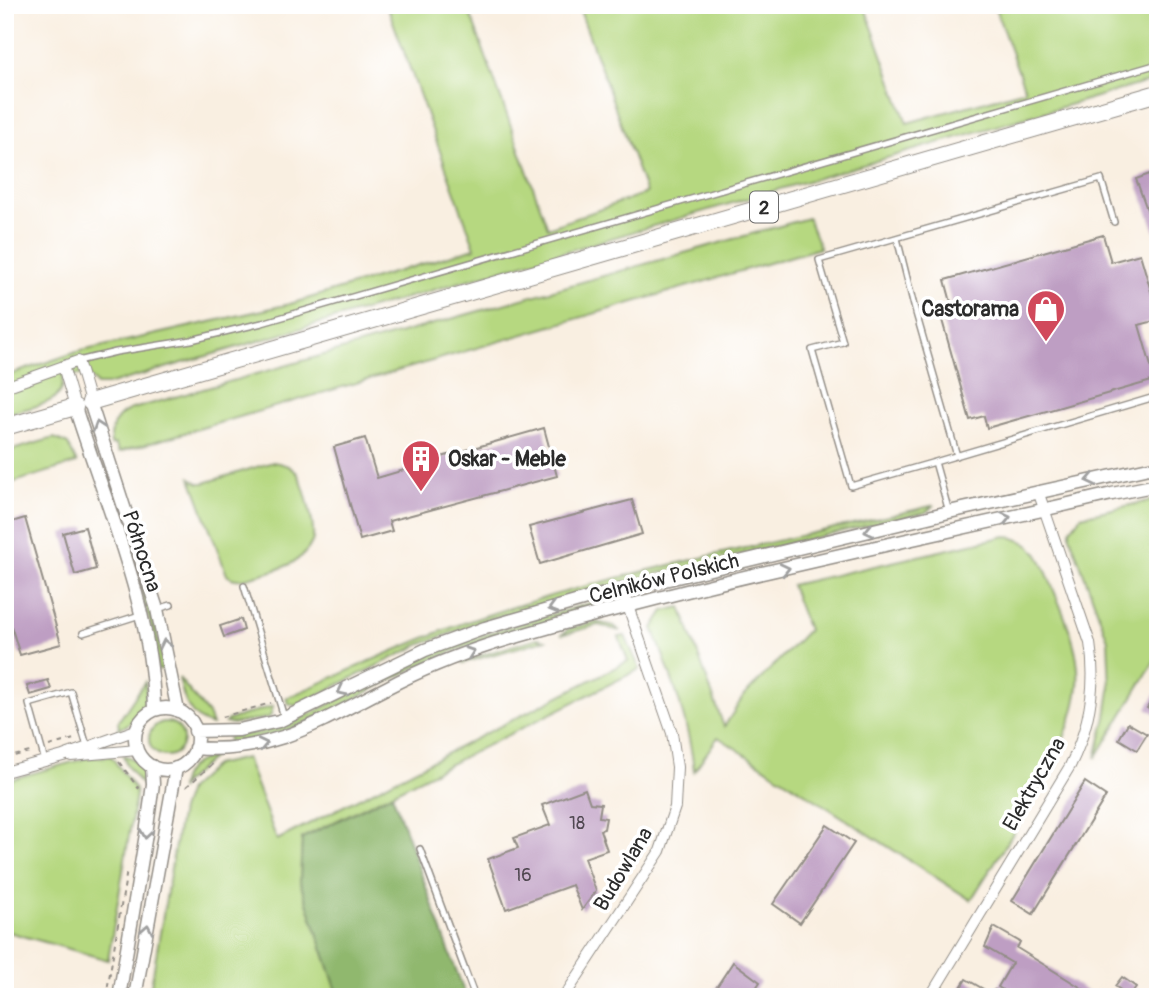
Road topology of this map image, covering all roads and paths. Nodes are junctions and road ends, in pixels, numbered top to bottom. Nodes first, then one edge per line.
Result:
1 (1158, 64) edge
2 (1158, 93) edge
3 (1114, 222) dead end
4 (897, 238) junction
5 (78, 361) junction
6 (63, 366) junction
7 (5, 387) edge
8 (1158, 396) edge
9 (83, 405) junction
10 (5, 427) edge
11 (957, 456) junction
12 (935, 462) junction
13 (1158, 466) edge
14 (1158, 485) edge
15 (1038, 491) junction
16 (1043, 510) junction
17 (949, 512) junction
18 (244, 586) dead end
19 (622, 589) junction
20 (171, 605) dead end
21 (627, 606) junction
22 (157, 609) junction
23 (142, 615) junction
24 (83, 633) dead end
25 (279, 701) junction
26 (155, 710) junction
27 (178, 711) junction
28 (285, 719) junction
29 (218, 721) dead end
30 (136, 730) junction
31 (195, 730) junction
32 (85, 741) junction
33 (195, 748) junction
34 (42, 749) junction
35 (137, 750) junction
36 (63, 756) junction
37 (218, 756) dead end
38 (5, 758) edge
39 (117, 759) dead end
40 (45, 761) junction
41 (152, 766) junction
42 (176, 768) junction
43 (5, 772) edge
44 (185, 789) dead end
45 (140, 794) dead end
46 (420, 849) dead end
47 (128, 864) dead end
48 (106, 997) edge
49 (119, 997) edge
50 (135, 997) edge
51 (475, 997) edge
52 (565, 997) edge
53 (930, 997) edge

1 - 5 lane
2 - 9 highway, 2
3 - 4 lane
4 - 11 lane
4 - 12 lane
5 - 6 street
5 - 9 street
6 - 7 street
6 - 9 street
8 - 11 lane
9 - 10 highway, 2
22 -> 9 street, Północna
9 - 23 street, Północna
11 - 12 lane
12 - 17 lane
13 -> 15 street, Celników Polskich
14 - 16 street, Celników Polskich
15 - 16 street, Elektryczna
15 - 17 street, Celników Polskich
21 -> 16 street, Celników Polskich
16 - 53 street, Elektryczna
17 -> 19 street, Celników Polskich
18 - 25 lane
19 - 21 street, Budowlana
19 -> 28 street, Celników Polskich
20 - 22 lane, Północna
33 -> 21 street, Celników Polskich
21 - 52 street, Budowlana
27 -> 22 street, Północna
23 - 24 lane
23 - 26 street, Północna
25 - 28 lane
25 - 29 path
26 - 27 street
26 - 30 street
27 - 31 street
28 - 31 street, Celników Polskich
30 - 32 street
30 - 35 street
31 - 33 street
32 - 34 path
32 - 34 lane
32 - 36 street
33 - 42 street
34 - 38 path
34 - 40 lane
35 - 36 street
35 - 41 street
36 - 40 street
37 - 44 path
39 - 45 path
40 - 43 street
41 - 42 street
41 -> 49 street
50 -> 42 street
46 - 51 lane
47 - 48 path

